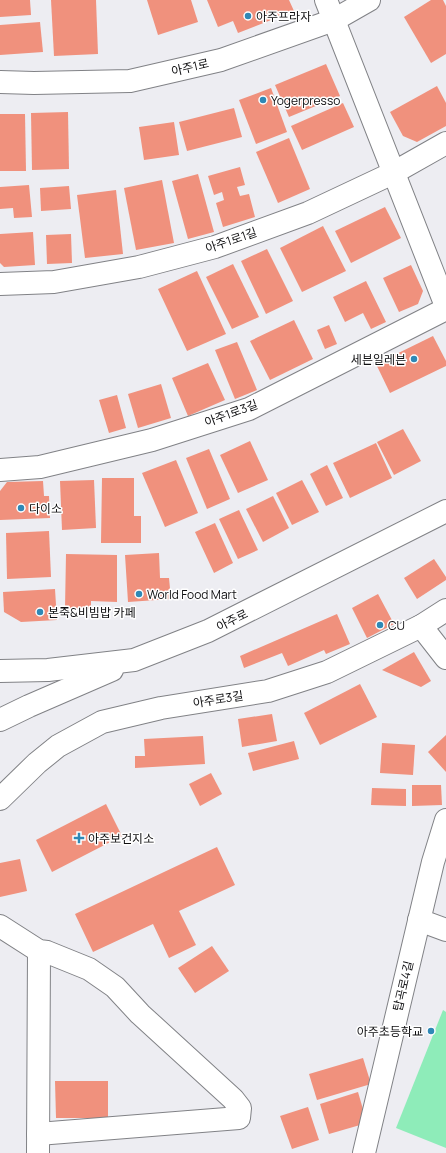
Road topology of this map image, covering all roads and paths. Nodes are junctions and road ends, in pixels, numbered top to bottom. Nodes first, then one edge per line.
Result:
1 (326, 0) edge
2 (369, 0) edge
3 (334, 20) junction
4 (0, 82) edge
5 (446, 143) edge
6 (393, 173) junction
7 (0, 284) edge
8 (446, 308) edge
9 (0, 470) edge
10 (446, 511) edge
11 (446, 610) edge
12 (422, 626) junction
13 (446, 658) edge
14 (134, 660) junction
15 (0, 671) edge
16 (0, 720) edge
17 (0, 799) edge
18 (446, 820) edge
19 (419, 920) junction
20 (0, 926) edge
21 (446, 930) edge
22 (39, 951) junction
23 (38, 1143) edge
24 (364, 1153) edge

1 - 3 street
2 - 3 street, 아주1로
3 - 4 street, 아주1로
3 - 6 street
5 - 6 street, 아주1로1길
6 - 7 street, 아주1로1길
6 - 8 street
8 - 9 street, 아주1로3길
10 - 14 street, 아주로
11 - 12 street, 아주로3길
12 - 13 street
12 - 17 street, 아주로3길
14 - 15 street, 아주로
14 - 16 street
18 - 19 street, 탑곡로4길
19 - 21 street
19 - 24 street, 탑곡로4길
20 - 22 street
22 - 23 street
22 - 23 street

